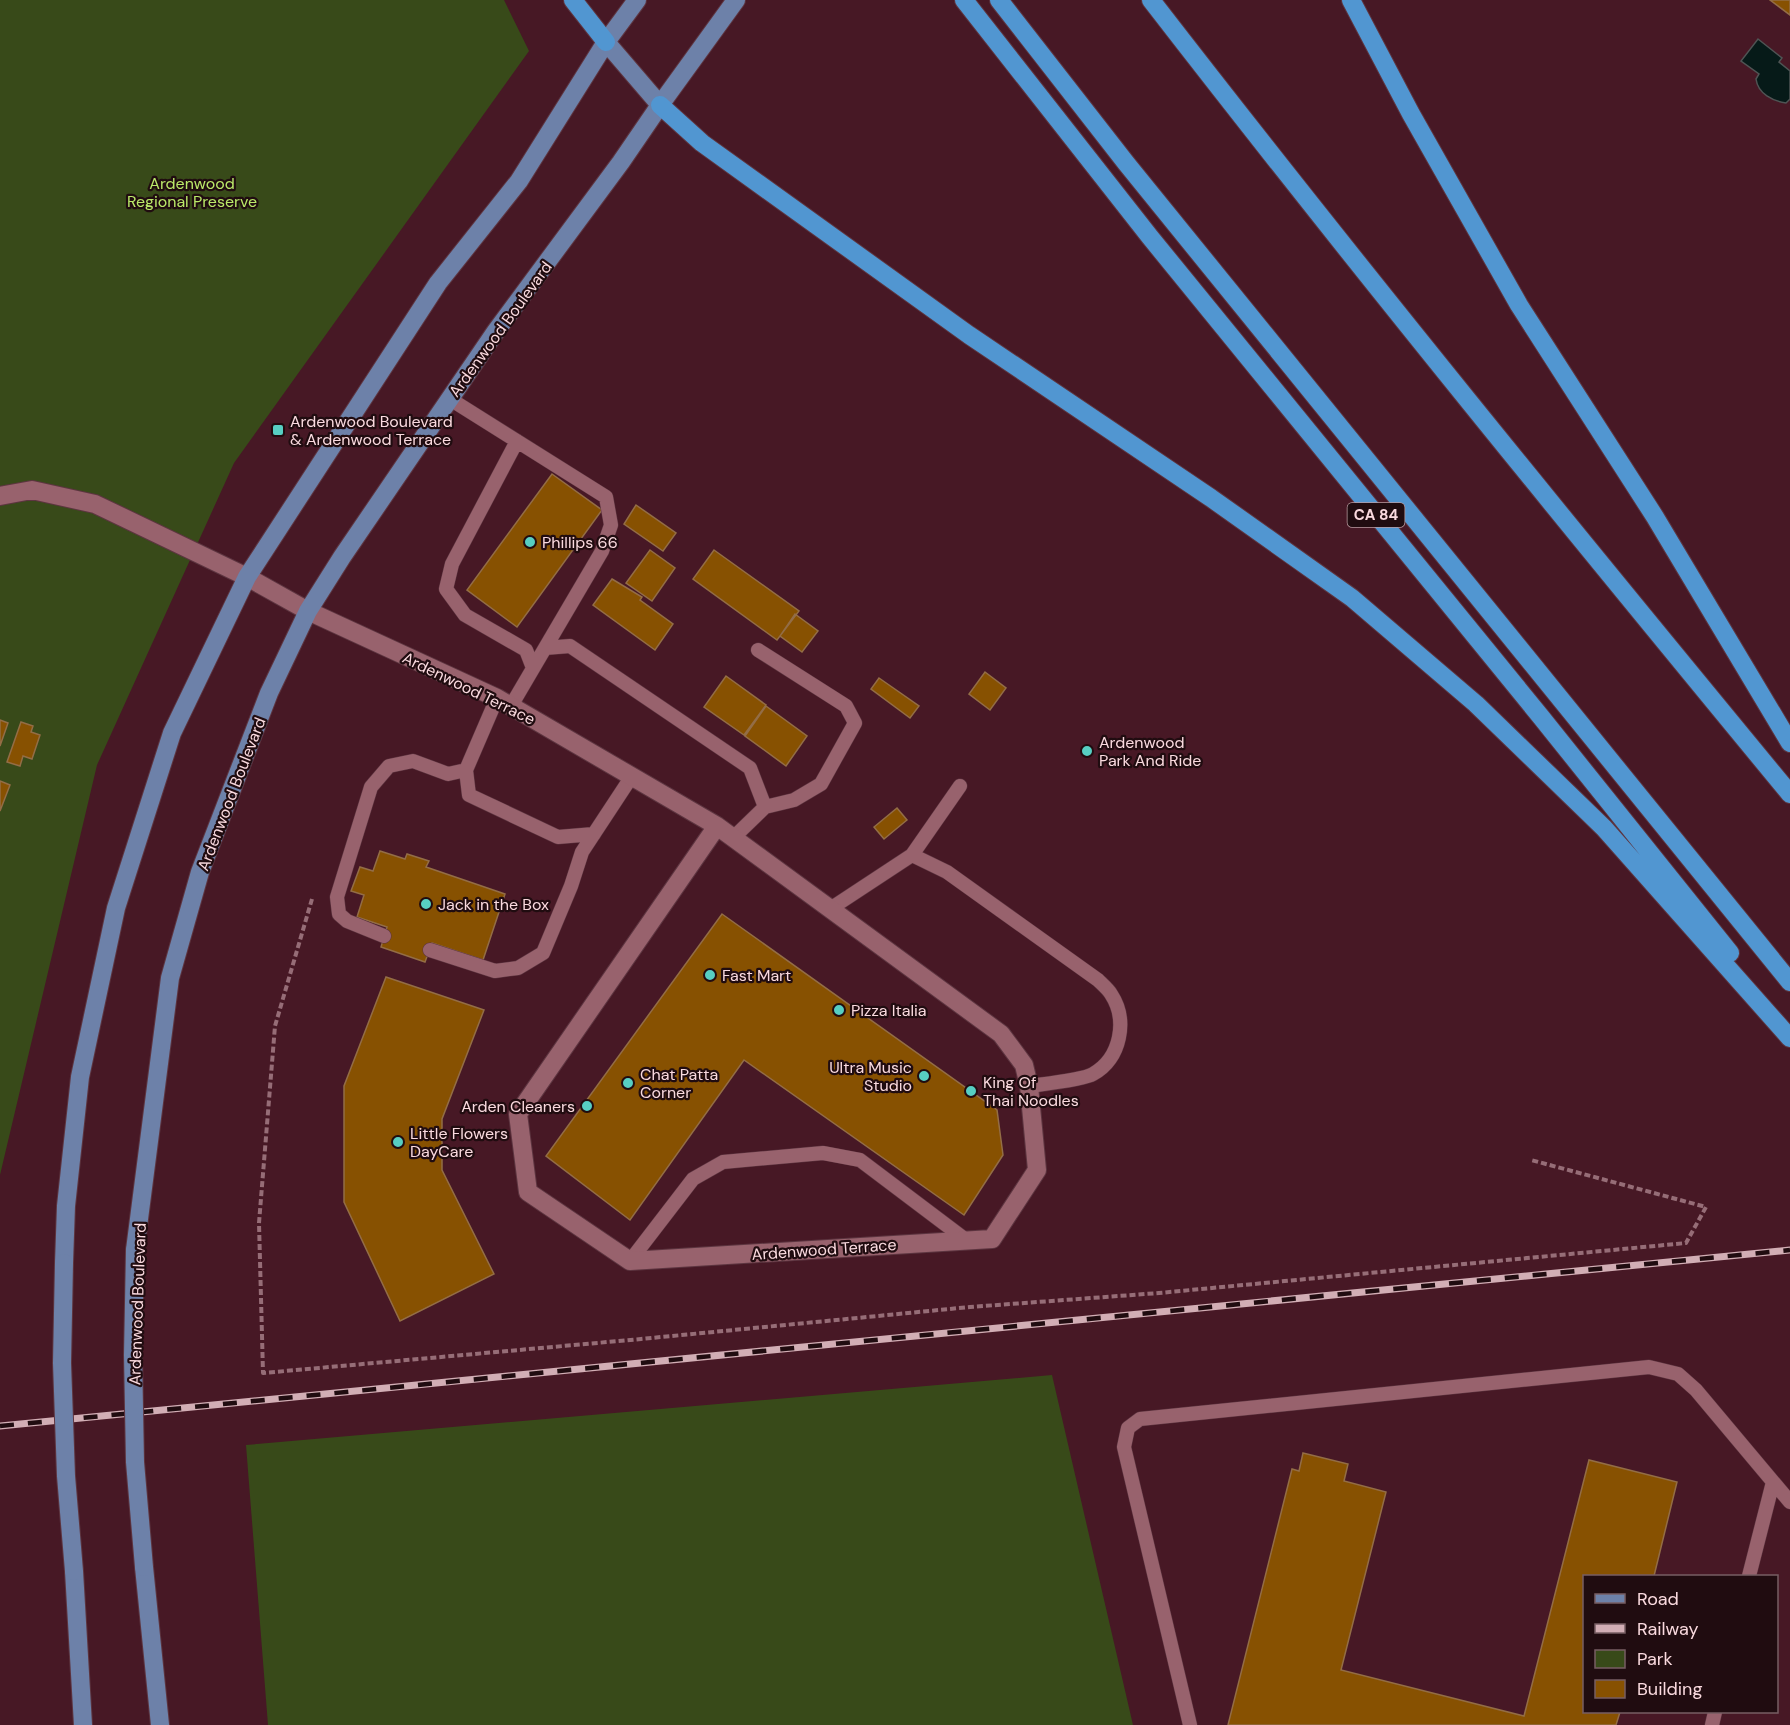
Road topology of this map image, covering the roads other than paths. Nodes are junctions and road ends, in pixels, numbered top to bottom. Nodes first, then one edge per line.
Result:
1 (573, 0) edge
2 (637, 0) edge
3 (736, 0) edge
4 (964, 0) edge
5 (999, 0) edge
6 (1151, 0) edge
7 (1351, 0) edge
8 (606, 42) junction
9 (660, 105) junction
10 (450, 399) junction
11 (517, 441) junction
12 (0, 496) edge
13 (247, 577) junction
14 (308, 611) junction
15 (545, 648) junction
16 (758, 650) dead end
17 (533, 668) junction
18 (504, 702) junction
19 (1790, 743) edge
20 (466, 770) junction
21 (632, 776) junction
22 (960, 786) dead end
23 (1790, 794) edge
24 (765, 807) junction
25 (717, 826) junction
26 (594, 834) junction
27 (734, 838) junction
28 (912, 855) junction
29 (830, 909) junction
30 (384, 936) dead end
31 (430, 950) dead end
32 (1790, 982) edge
33 (1790, 1029) edge
34 (1790, 1038) edge
35 (1029, 1086) junction
36 (966, 1240) junction
37 (630, 1261) junction
38 (1773, 1482) junction
39 (1790, 1502) edge
40 (1749, 1575) edge
41 (83, 1725) edge
42 (160, 1725) edge
43 (1190, 1725) edge

1 - 8 highway
2 - 8 main road
3 - 9 main road, Ardenwood Boulevard
4 - 33 highway, CA 84
5 - 32 highway, CA 84
6 - 23 highway
7 - 19 highway
8 - 9 main road
8 - 13 main road
9 - 10 main road, Ardenwood Boulevard
9 - 34 highway
10 - 11 lane
10 - 14 main road, Ardenwood Boulevard
11 - 15 lane
11 - 17 lane
12 - 13 street, Ardenwood Terrace
13 - 14 street, Ardenwood Terrace
13 - 41 main road, bridge
14 - 18 street, Ardenwood Terrace
14 - 42 main road, Ardenwood Boulevard, bridge
15 - 17 lane
15 - 24 lane
16 - 24 lane
17 - 18 lane
18 - 20 lane
18 - 21 street, Ardenwood Terrace
20 - 26 lane
20 - 30 lane
21 - 25 street, Ardenwood Terrace
21 - 26 lane
22 - 28 lane
24 - 27 lane
25 - 27 street, Ardenwood Terrace
25 - 37 street
26 - 31 lane
27 - 29 street, Ardenwood Terrace
28 - 29 lane
28 - 35 lane
29 - 35 street, Ardenwood Terrace
35 - 36 street, Ardenwood Terrace
36 - 37 street, Ardenwood Terrace
36 - 37 lane
38 - 39 lane
38 - 40 lane
38 - 43 lane

